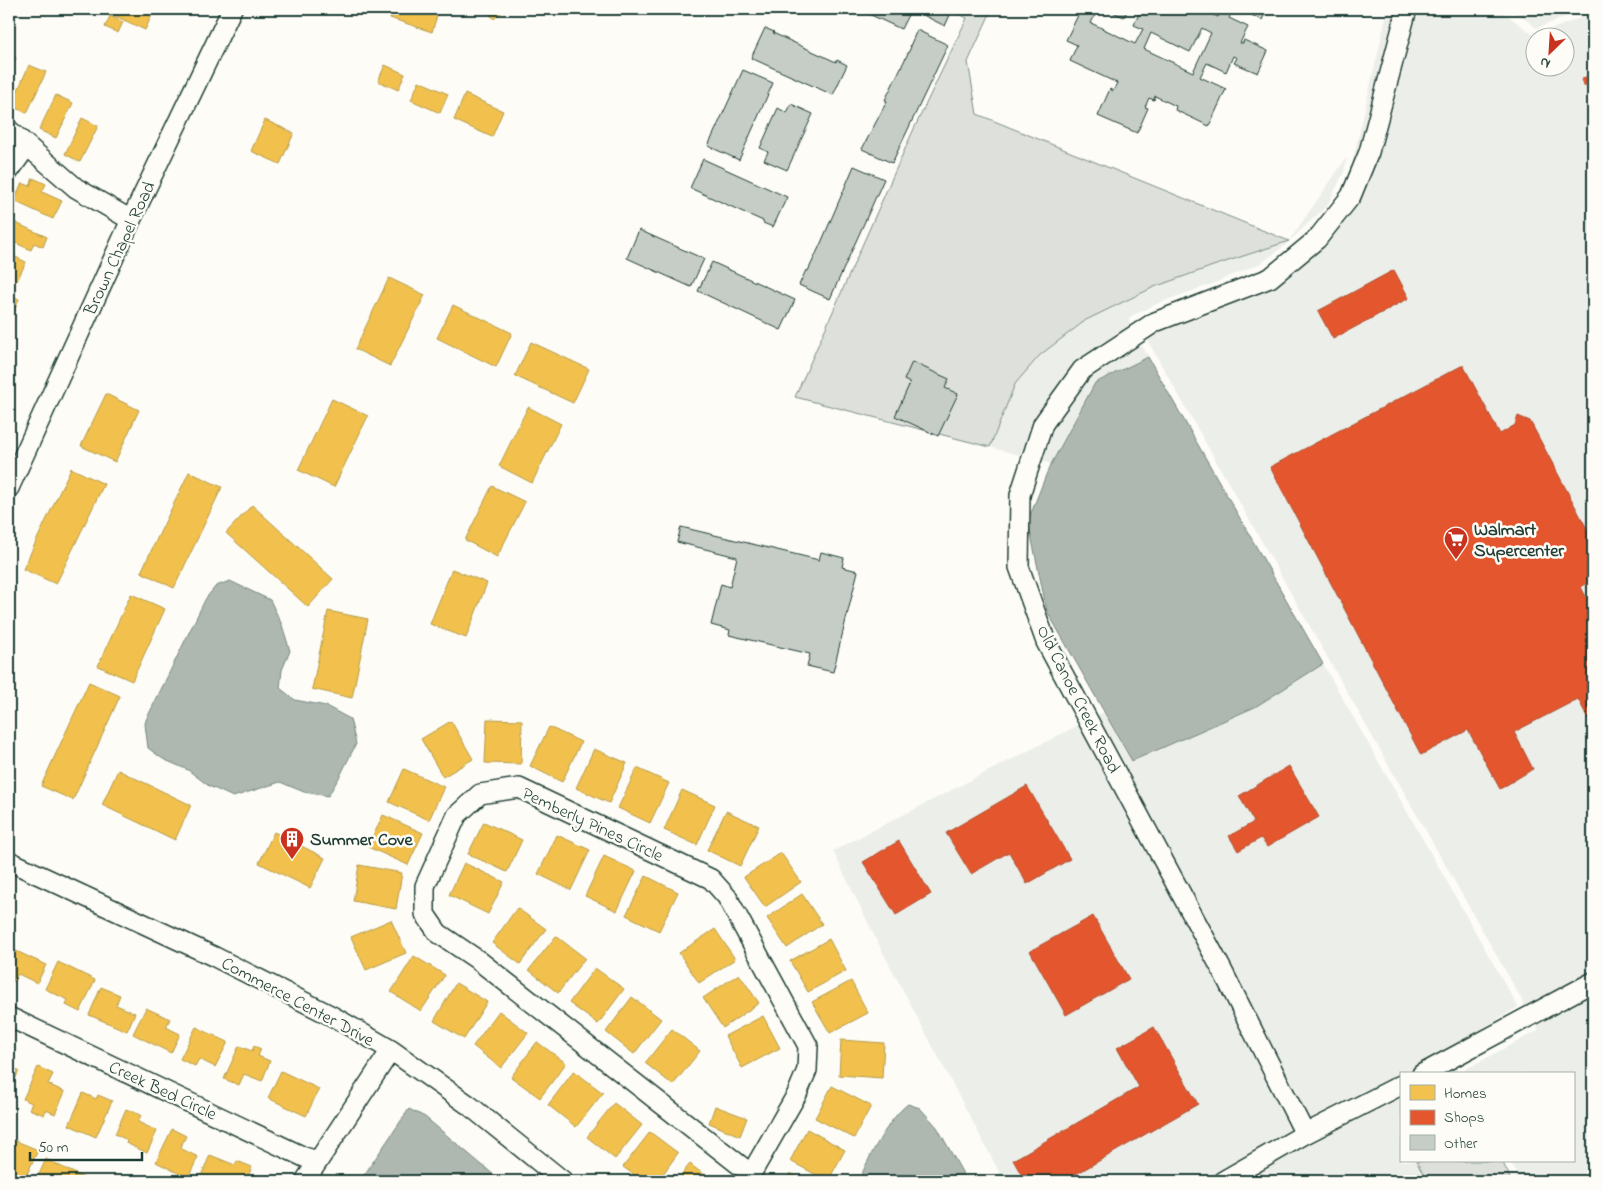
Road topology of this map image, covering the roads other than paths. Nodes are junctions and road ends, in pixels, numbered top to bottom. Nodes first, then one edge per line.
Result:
1 (232, 9) edge
2 (1407, 9) edge
3 (9, 130) edge
4 (27, 146) junction
5 (9, 171) edge
6 (131, 220) junction
7 (9, 488) edge
8 (9, 861) edge
9 (1593, 982) edge
10 (9, 1017) edge
11 (391, 1050) junction
12 (1426, 1072) edge
13 (1400, 1086) edge
14 (1305, 1134) junction
15 (318, 1161) junction
16 (749, 1179) edge
17 (305, 1181) edge
18 (563, 1181) edge
19 (1223, 1181) edge

1 - 6 street, Brown Chapel Road
2 - 14 street, Old Canoe Creek Road
3 - 4 street
4 - 5 street
4 - 6 street
6 - 7 street, Brown Chapel Road
8 - 11 street, Commerce Center Drive
9 - 12 street
10 - 15 street, Creek Bed Circle
11 - 15 street
11 - 18 street, Commerce Center Drive
13 - 14 street
14 - 19 street
15 - 17 street
16 - 16 street, Pemberly Pines Circle

